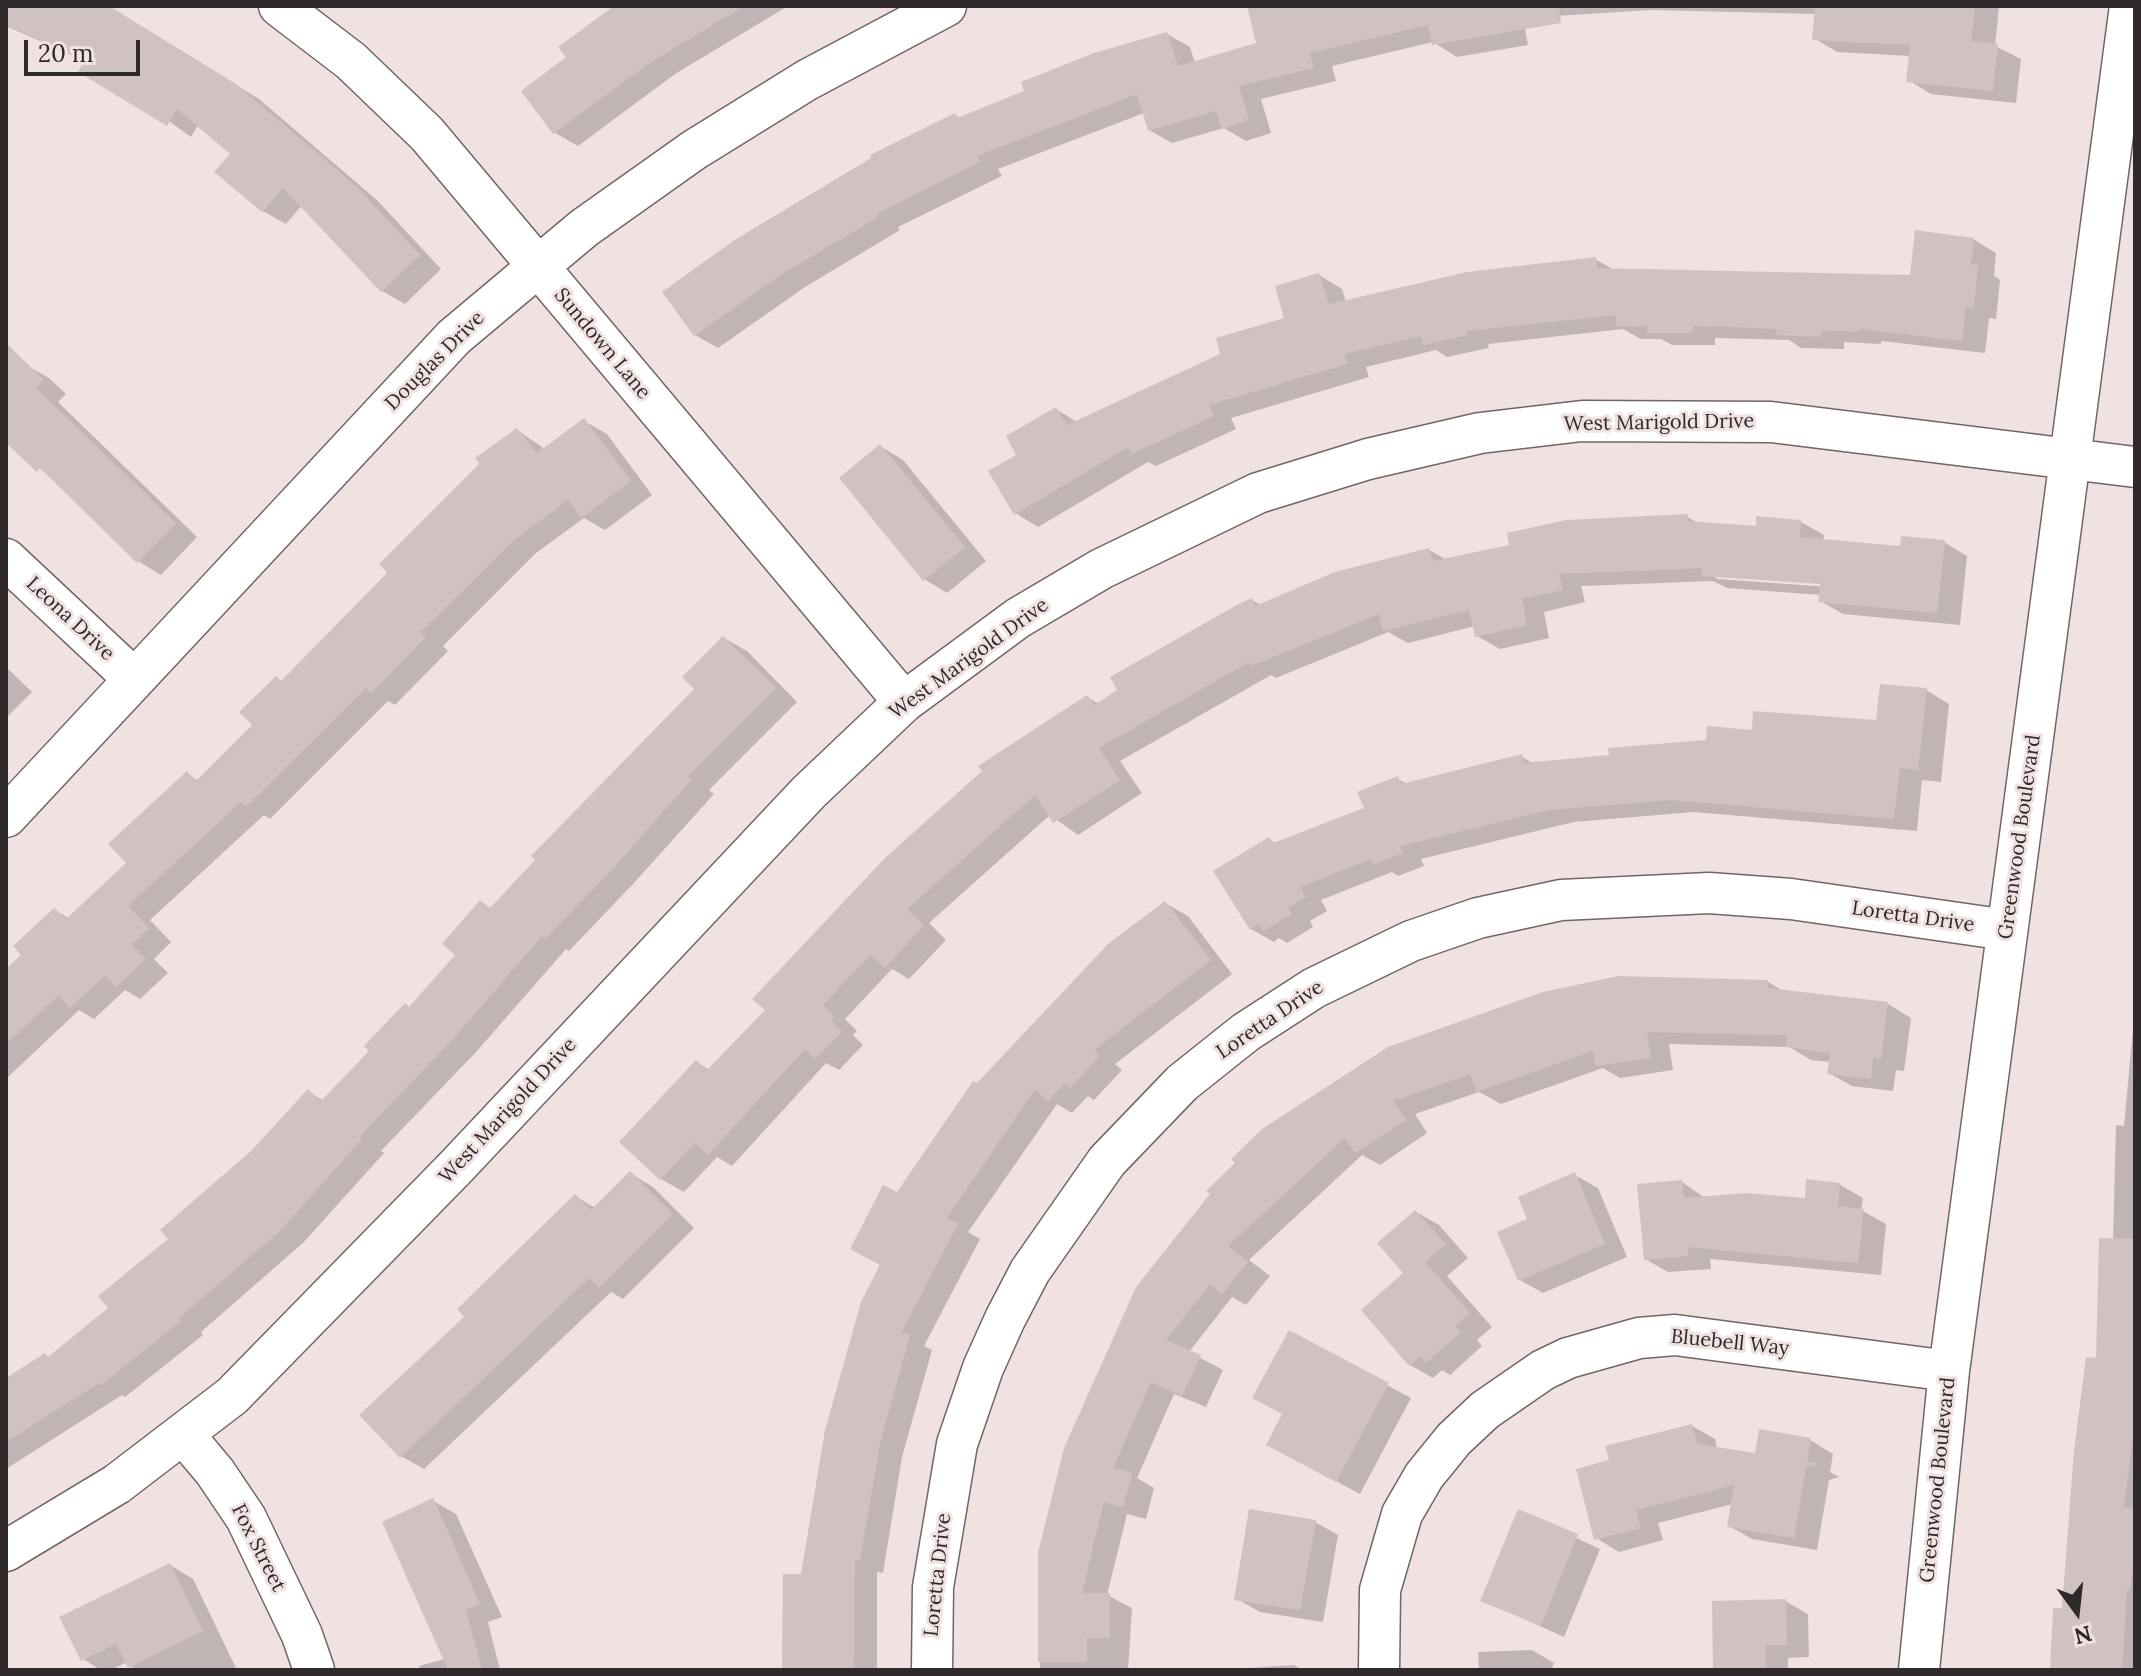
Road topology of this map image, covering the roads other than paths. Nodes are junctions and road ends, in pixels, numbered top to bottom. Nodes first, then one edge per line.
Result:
1 (279, 6) edge
2 (946, 6) edge
3 (2130, 6) edge
4 (537, 267) junction
5 (2071, 459) junction
6 (2135, 467) edge
7 (6, 559) edge
8 (133, 678) junction
9 (904, 702) junction
10 (6, 817) edge
11 (2007, 930) junction
12 (1949, 1371) junction
13 (184, 1435) junction
14 (6, 1551) edge
15 (314, 1670) edge
16 (932, 1670) edge
17 (1379, 1670) edge
18 (1919, 1670) edge

1 - 4 street, Sundown Lane
2 - 4 street, Douglas Drive
3 - 5 street, Greenwood Boulevard
4 - 8 street, Douglas Drive
4 - 9 street, Sundown Lane
5 - 6 street, West Marigold Drive
5 - 9 street, West Marigold Drive
5 - 11 street, Greenwood Boulevard
7 - 8 street, Leona Drive
8 - 10 street, Douglas Drive
9 - 13 street, West Marigold Drive
11 - 12 street, Greenwood Boulevard
11 - 16 street, Loretta Drive
12 - 17 street, Bluebell Way
12 - 18 street, Greenwood Boulevard
13 - 14 street, West Marigold Drive
13 - 15 street, Fox Street

